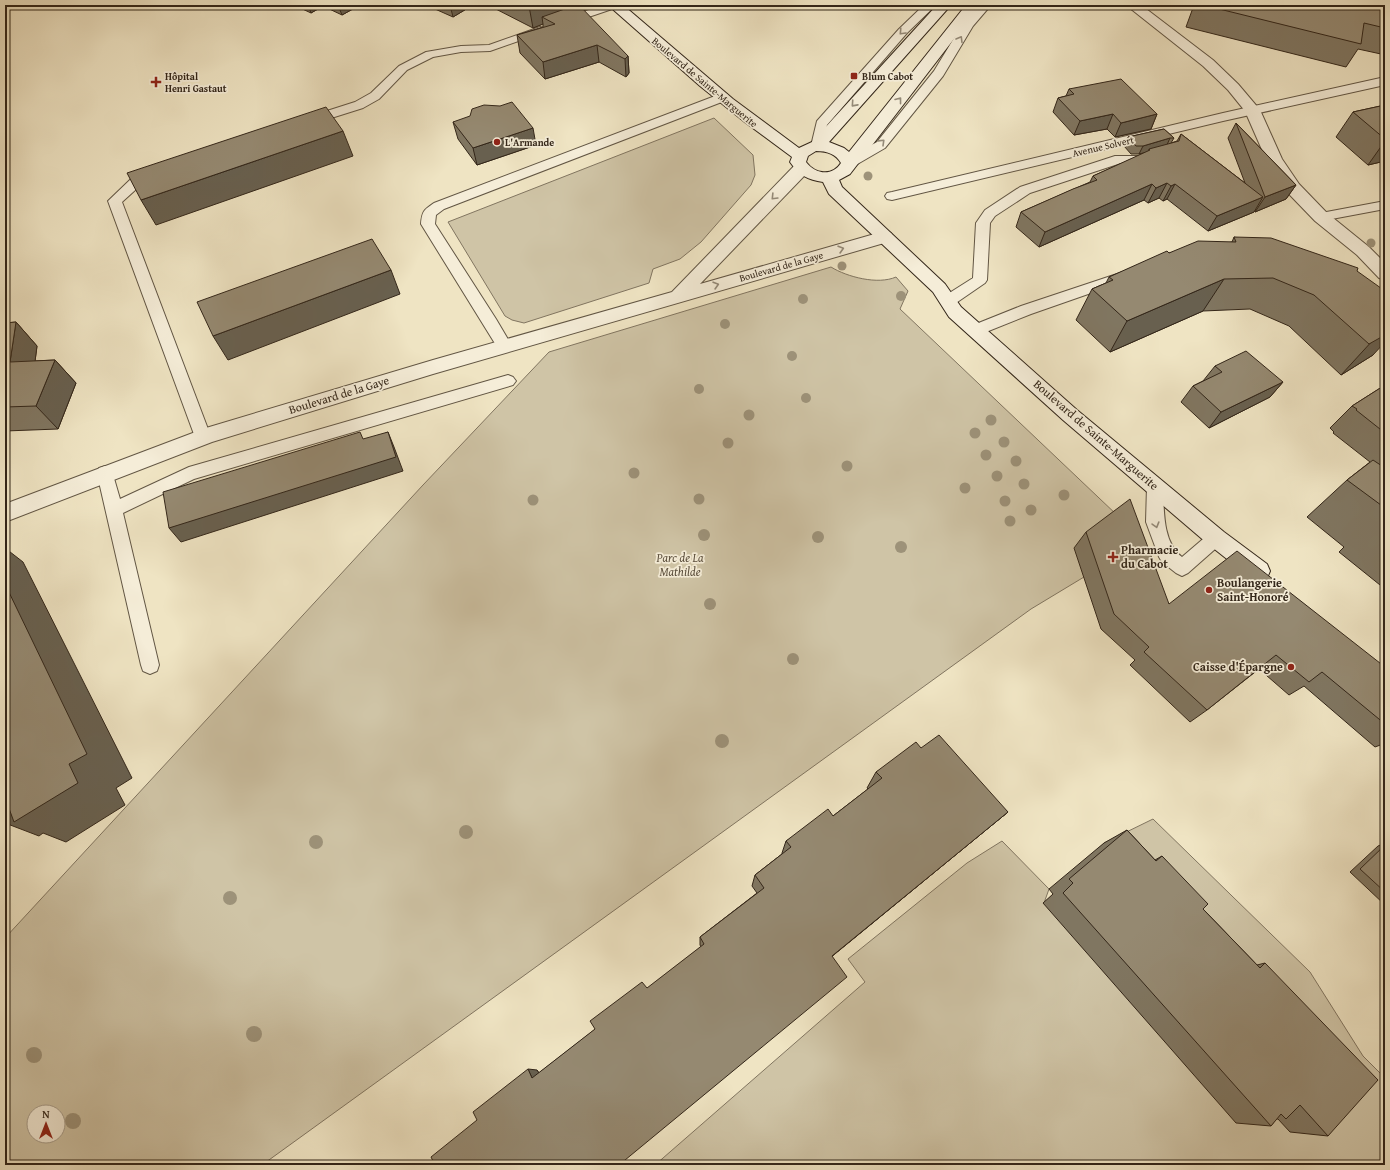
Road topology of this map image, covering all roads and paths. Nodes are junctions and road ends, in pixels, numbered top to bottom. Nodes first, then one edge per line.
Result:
1 (615, 5) edge
2 (930, 5) edge
3 (944, 5) edge
4 (973, 5) edge
5 (986, 5) edge
6 (1139, 7) edge
7 (1385, 81) edge
8 (723, 97) junction
9 (1252, 110) junction
10 (299, 125) edge
11 (817, 146) junction
12 (1166, 152) edge
13 (800, 162) junction
14 (849, 163) junction
15 (166, 170) edge
16 (829, 177) junction
17 (892, 196) dead end
18 (1385, 205) edge
19 (1321, 218) junction
20 (885, 236) junction
21 (1141, 271) edge
22 (1385, 274) edge
23 (678, 296) junction
24 (948, 301) junction
25 (976, 330) junction
26 (504, 346) junction
27 (508, 380) dead end
28 (202, 437) junction
29 (105, 473) junction
30 (1155, 486) junction
31 (114, 509) junction
32 (5, 513) edge
33 (1216, 538) junction
34 (1273, 582) edge
35 (150, 665) dead end

1 - 8 street, Boulevard de Sainte-Marguerite
1 - 10 lane
2 -> 11 lane
3 -> 11 street
14 -> 4 street
14 -> 5 lane
6 - 9 street
7 - 9 lane, Avenue Solvert
8 - 13 street, Boulevard de Sainte-Marguerite
8 - 26 lane
9 - 17 lane, Avenue Solvert
9 - 19 street
11 - 13 street
11 - 14 street
12 - 24 lane
13 - 16 street
13 -> 23 street, Boulevard de la Gaye
14 - 16 street
15 - 28 lane
16 - 20 street, Boulevard de Sainte-Marguerite
18 - 19 lane
19 - 22 street
23 -> 20 street, Boulevard de la Gaye
20 - 24 street, Boulevard de Sainte-Marguerite
21 - 25 lane
23 - 26 street, Boulevard de la Gaye
24 - 25 street, Boulevard de Sainte-Marguerite
25 - 30 street, Boulevard de Sainte-Marguerite
26 - 28 street, Boulevard de la Gaye
27 - 31 lane
28 - 29 street, Boulevard de la Gaye
29 - 31 lane
29 - 32 street, Boulevard de la Gaye
30 - 33 street, Boulevard de Sainte-Marguerite
30 -> 33 lane
31 - 35 lane
33 - 34 street, Boulevard de Sainte-Marguerite

